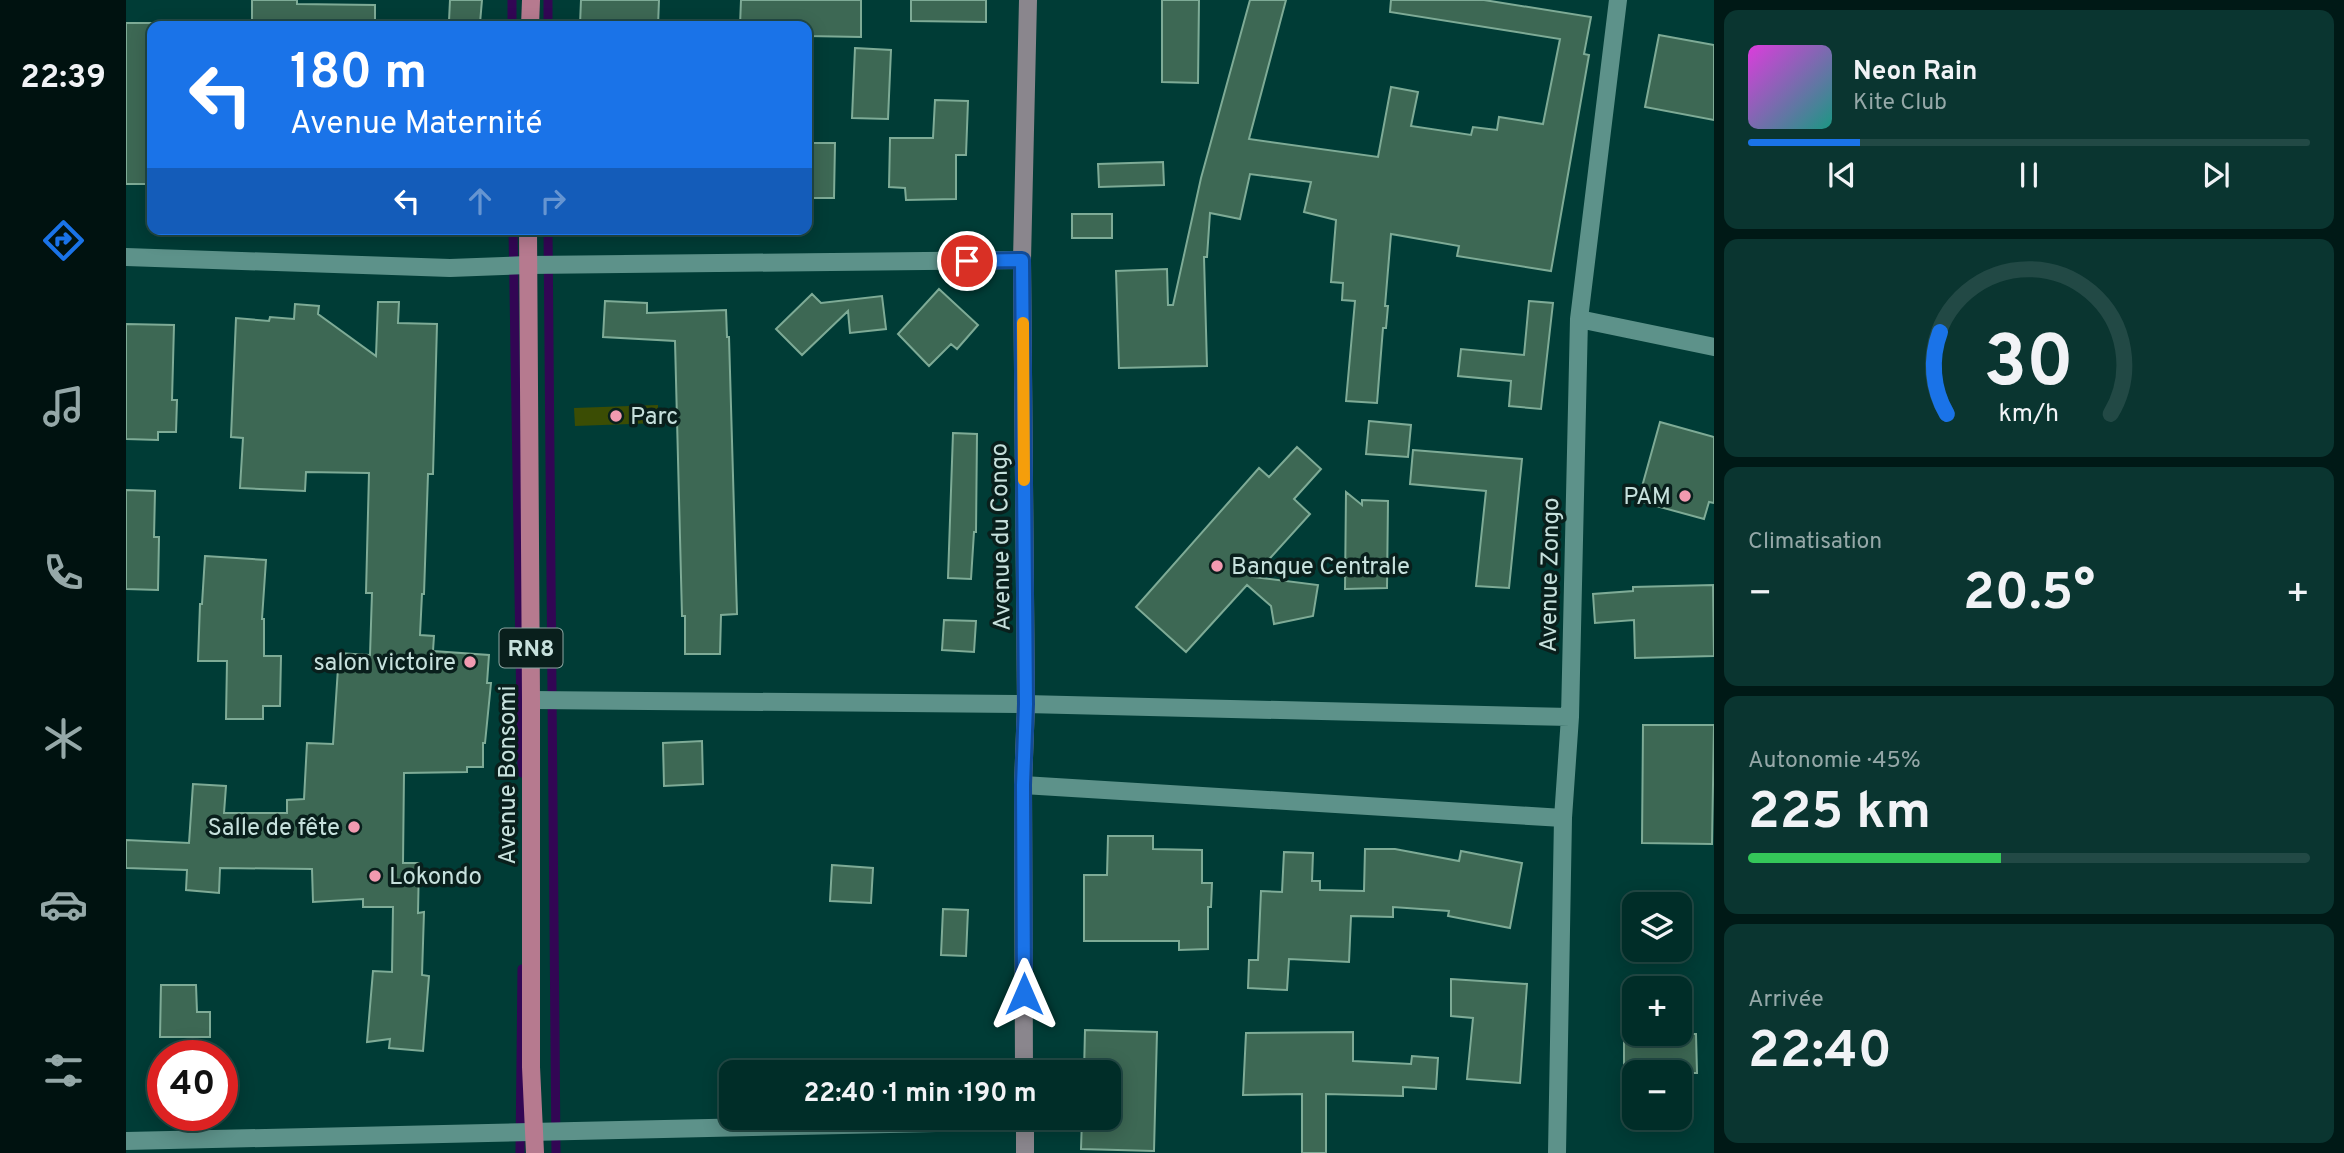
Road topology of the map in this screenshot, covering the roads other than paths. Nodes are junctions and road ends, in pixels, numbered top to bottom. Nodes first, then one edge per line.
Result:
1 (531, 0) edge
2 (1028, 0) edge
3 (1618, 0) edge
4 (530, 21) edge
5 (528, 235) edge
6 (126, 257) edge
7 (1022, 260) junction
8 (528, 265) junction
9 (1579, 318) junction
10 (1714, 347) edge
11 (531, 699) junction
12 (1026, 704) junction
13 (1570, 717) junction
14 (1023, 785) junction
15 (1563, 818) junction
16 (1024, 1060) edge
17 (719, 1127) edge
18 (1025, 1130) edge
19 (534, 1132) junction
20 (126, 1141) edge
21 (535, 1153) edge
22 (1025, 1153) edge
23 (1557, 1153) edge

1 - 4 main road
2 - 7 street, Avenue du Congo
3 - 9 street, Avenue Zongo
5 - 8 main road, Avenue Bonsomi / RN8
6 - 8 street
7 - 8 street
7 - 12 street, Avenue du Congo
8 - 11 main road, Avenue Bonsomi / RN8
9 - 10 street
9 - 13 street, Avenue Zongo
11 - 12 street
11 - 19 main road, Avenue Bonsomi / RN8
12 - 13 street
12 - 14 street, Avenue du Congo
13 - 15 street, Avenue Zongo
14 - 15 street
14 - 16 street, Avenue du Congo
15 - 23 street, Avenue Zongo
17 - 19 street
18 - 22 street
19 - 20 street
19 - 21 main road, Avenue Bonsomi / RN8

